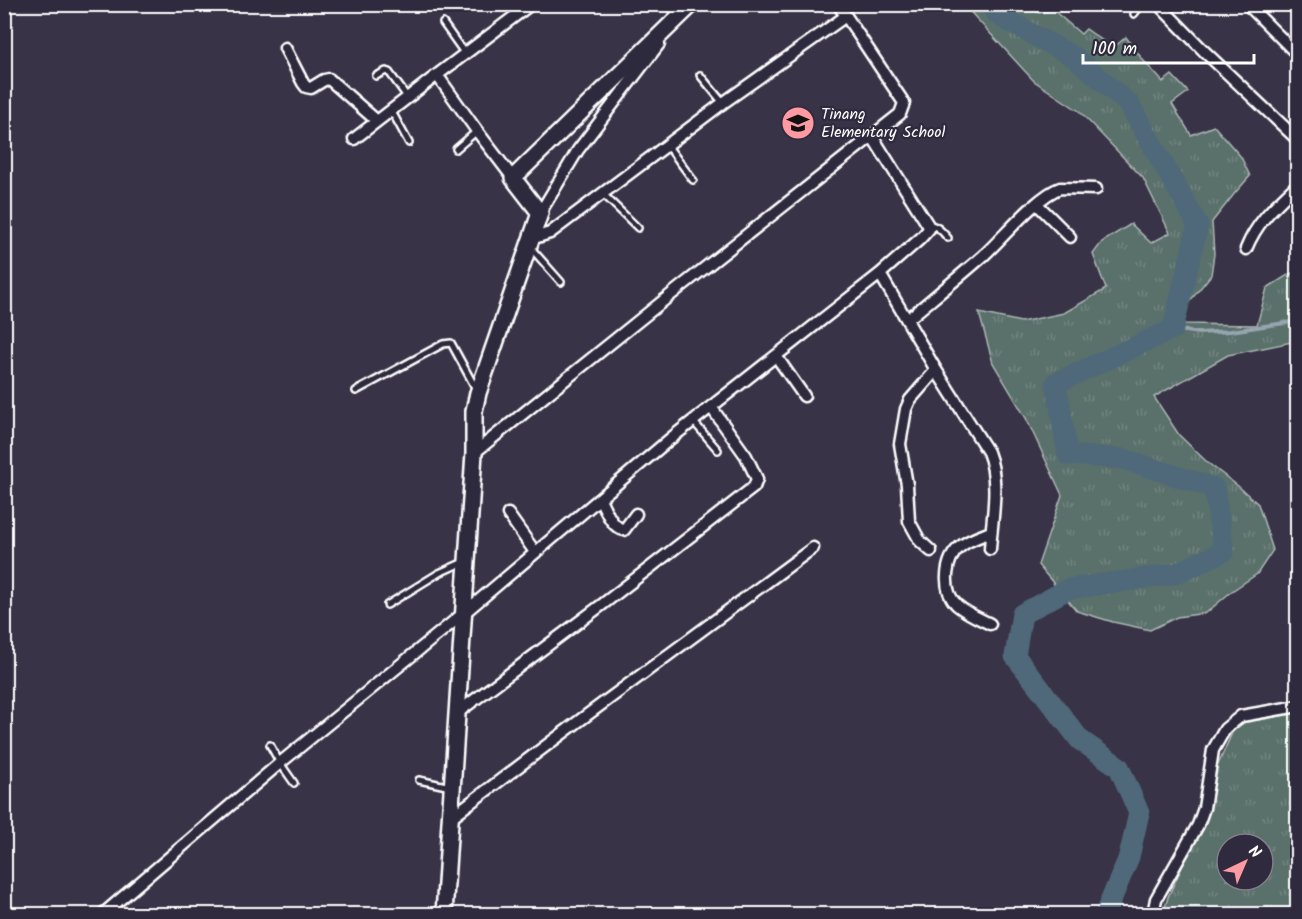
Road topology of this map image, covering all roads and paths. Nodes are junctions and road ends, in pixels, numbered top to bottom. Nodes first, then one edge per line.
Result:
1 (531, 4) edge
2 (692, 4) edge
3 (838, 4) edge
4 (1142, 4) edge
5 (1158, 4) edge
6 (1247, 4) edge
7 (1134, 14) dead end
8 (846, 16) junction
9 (679, 18) junction
10 (443, 23) dead end
11 (285, 48) dead end
12 (465, 54) junction
13 (1298, 55) edge
14 (437, 75) junction
15 (700, 75) dead end
16 (376, 76) dead end
17 (408, 98) junction
18 (723, 104) junction
19 (391, 110) junction
20 (377, 121) junction
21 (477, 131) junction
22 (872, 136) junction
23 (354, 139) dead end
24 (1298, 140) edge
25 (409, 143) dead end
26 (668, 145) junction
27 (456, 149) dead end
28 (513, 178) junction
29 (693, 180) dead end
30 (1298, 184) edge
31 (1096, 189) dead end
32 (602, 193) junction
33 (1037, 204) junction
34 (540, 213) junction
35 (928, 225) junction
36 (638, 228) dead end
37 (1070, 237) dead end
38 (948, 238) dead end
39 (530, 242) junction
40 (1246, 249) dead end
41 (880, 274) junction
42 (561, 282) dead end
43 (907, 320) junction
44 (776, 356) junction
45 (936, 370) junction
46 (356, 391) dead end
47 (478, 393) junction
48 (804, 396) dead end
49 (711, 407) junction
50 (693, 421) junction
51 (718, 450) dead end
52 (474, 453) junction
53 (600, 499) junction
54 (508, 514) dead end
55 (636, 514) dead end
56 (991, 532) junction
57 (813, 548) dead end
58 (990, 549) dead end
59 (931, 551) dead end
60 (536, 552) junction
61 (467, 561) junction
62 (387, 605) dead end
63 (464, 613) junction
64 (990, 624) dead end
65 (1298, 706) edge
66 (457, 713) junction
67 (270, 745) dead end
68 (280, 763) junction
69 (418, 780) dead end
70 (294, 783) dead end
71 (452, 787) junction
72 (450, 818) junction
73 (103, 915) edge
74 (444, 915) edge
75 (1153, 915) edge

1 - 12 street
2 - 9 street
3 - 8 street
4 - 7 lane
5 - 24 street
6 - 13 street
8 - 18 street
8 - 22 street
9 - 28 street
9 - 34 street
10 - 12 lane
11 - 20 street
12 - 14 street
14 - 17 street
14 - 21 street
15 - 18 lane
16 - 17 lane
17 - 19 street
18 - 26 street
19 - 20 street
19 - 25 lane
20 - 23 street
21 - 27 lane
21 - 28 street
22 - 35 street
22 - 52 street
26 - 29 lane
26 - 32 street
28 - 34 street
30 - 40 street
31 - 33 street
32 - 36 lane
32 - 39 street
33 - 37 street
33 - 43 street
34 - 39 street
35 - 38 lane
35 - 41 street
39 - 42 lane
39 - 47 street
41 - 43 street
41 - 44 street
43 - 45 street
44 - 48 street
44 - 49 street
45 - 56 street
45 - 59 street
46 - 47 lane
47 - 52 street
49 - 50 street
49 - 66 street
50 - 51 lane
50 - 53 street
52 - 61 street
53 - 55 street
53 - 60 street
54 - 60 street
56 - 58 street
56 - 64 street
57 - 72 street
60 - 63 street
61 - 62 lane
61 - 63 street
63 - 66 street
63 - 68 street
65 - 75 street
66 - 71 street
67 - 68 lane
68 - 70 lane
68 - 73 street
69 - 71 lane
71 - 72 street
72 - 74 street

